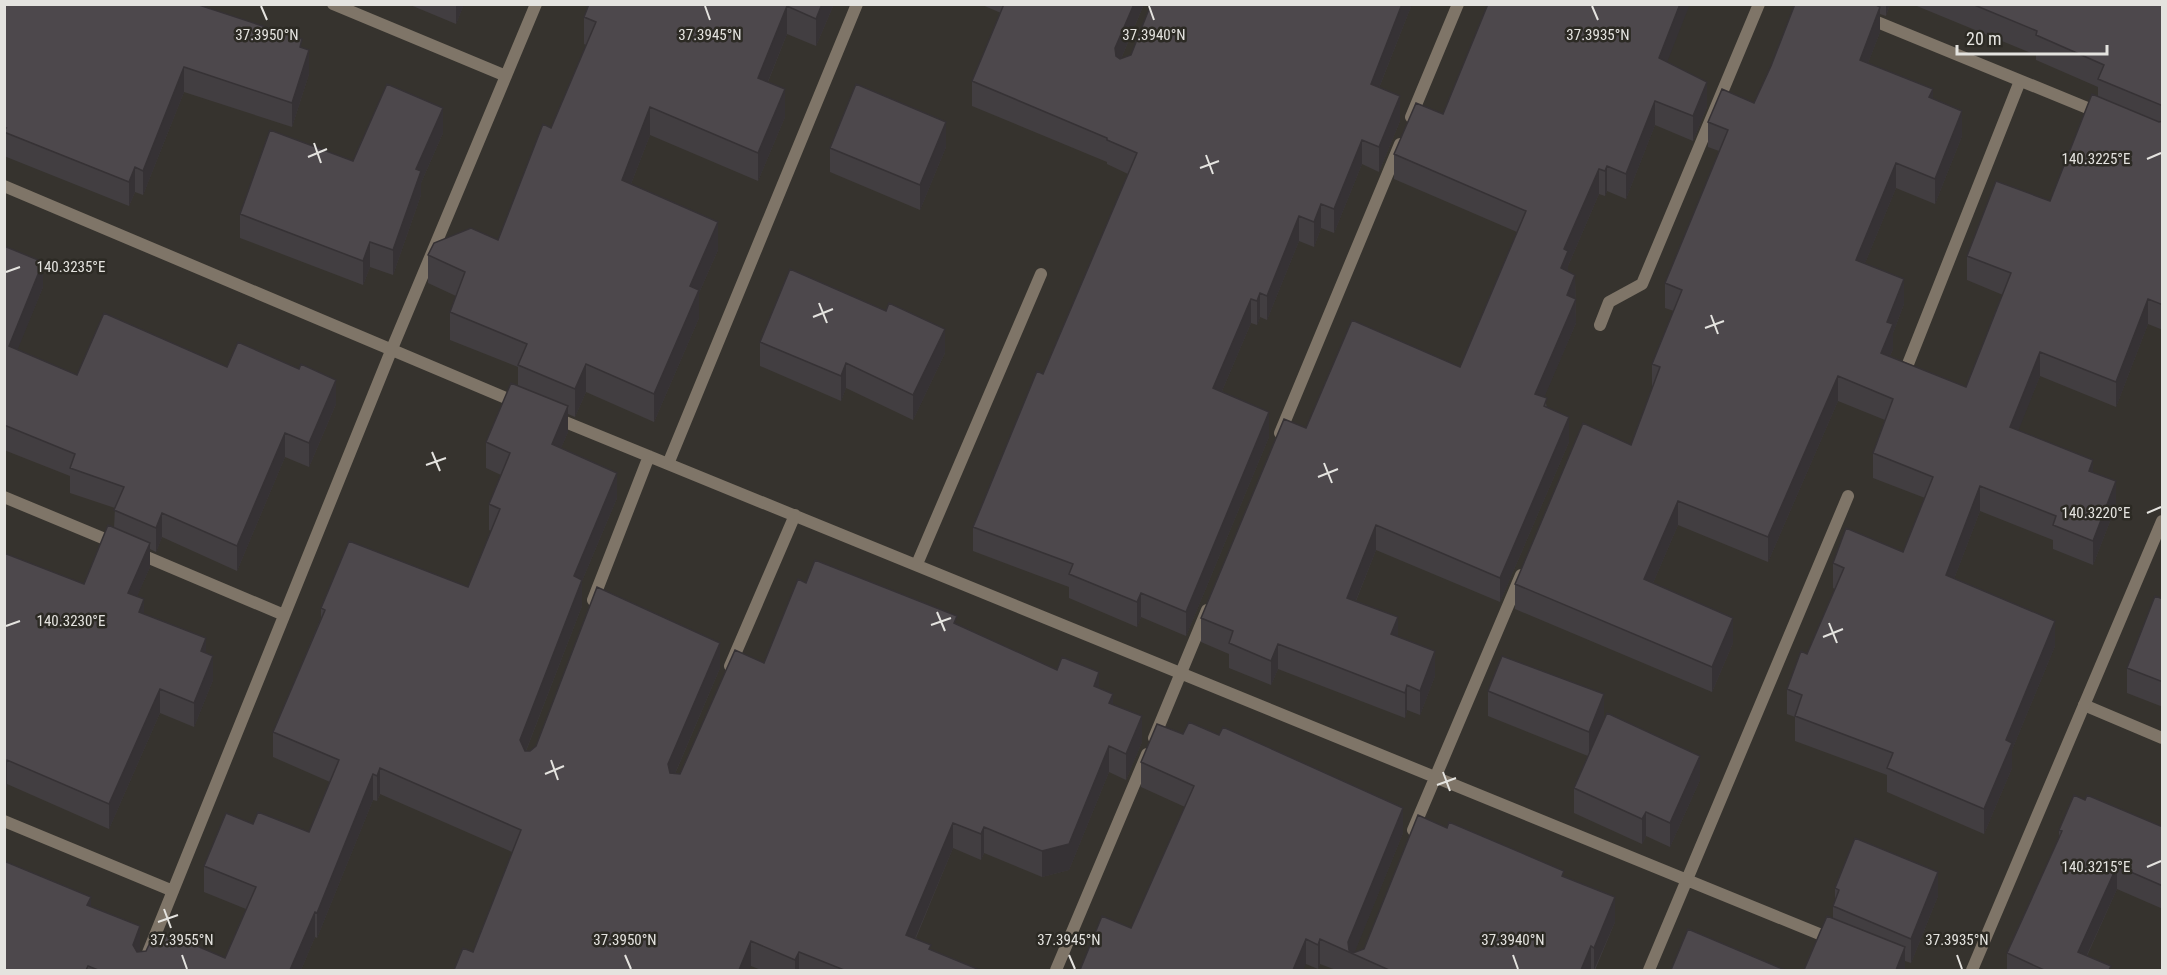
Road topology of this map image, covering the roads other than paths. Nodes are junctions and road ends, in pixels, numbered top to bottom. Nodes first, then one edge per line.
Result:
1 (333, 4) edge
2 (536, 4) edge
3 (857, 4) edge
4 (1458, 4) edge
5 (1759, 4) edge
6 (1855, 14) edge
7 (506, 75) junction
8 (2020, 81) junction
9 (2119, 121) edge
10 (4, 186) edge
11 (1041, 274) dead end
12 (1600, 325) dead end
13 (391, 351) junction
14 (1908, 364) edge
15 (1277, 442) edge
16 (649, 456) junction
17 (668, 464) junction
18 (1848, 496) dead end
19 (4, 497) edge
20 (795, 515) junction
21 (2163, 521) edge
22 (917, 564) junction
23 (1524, 568) edge
24 (1213, 595) edge
25 (588, 612) edge
26 (284, 615) junction
27 (1181, 672) junction
28 (726, 675) edge
29 (2084, 705) junction
30 (2163, 738) edge
31 (1435, 776) junction
32 (4, 820) edge
33 (1408, 841) edge
34 (1686, 879) junction
35 (173, 891) junction
36 (1841, 943) edge
37 (141, 970) edge
38 (1056, 970) edge
39 (1649, 970) edge
40 (1972, 970) edge

1 - 7 street
2 - 7 street
3 - 17 street
4 - 15 street
5 - 12 street
6 - 8 street
7 - 13 street
8 - 9 street
8 - 14 street
10 - 13 street
11 - 22 street
13 - 16 street
13 - 26 street
16 - 17 street
16 - 25 street
17 - 20 street
18 - 34 street
19 - 26 street
20 - 22 street
20 - 28 street
21 - 29 street
22 - 27 street
23 - 31 street
24 - 27 street
26 - 35 street
27 - 31 street
27 - 38 street
29 - 30 street
29 - 40 street
31 - 33 street
31 - 34 street
32 - 35 street
34 - 36 street
34 - 39 street
35 - 37 street

